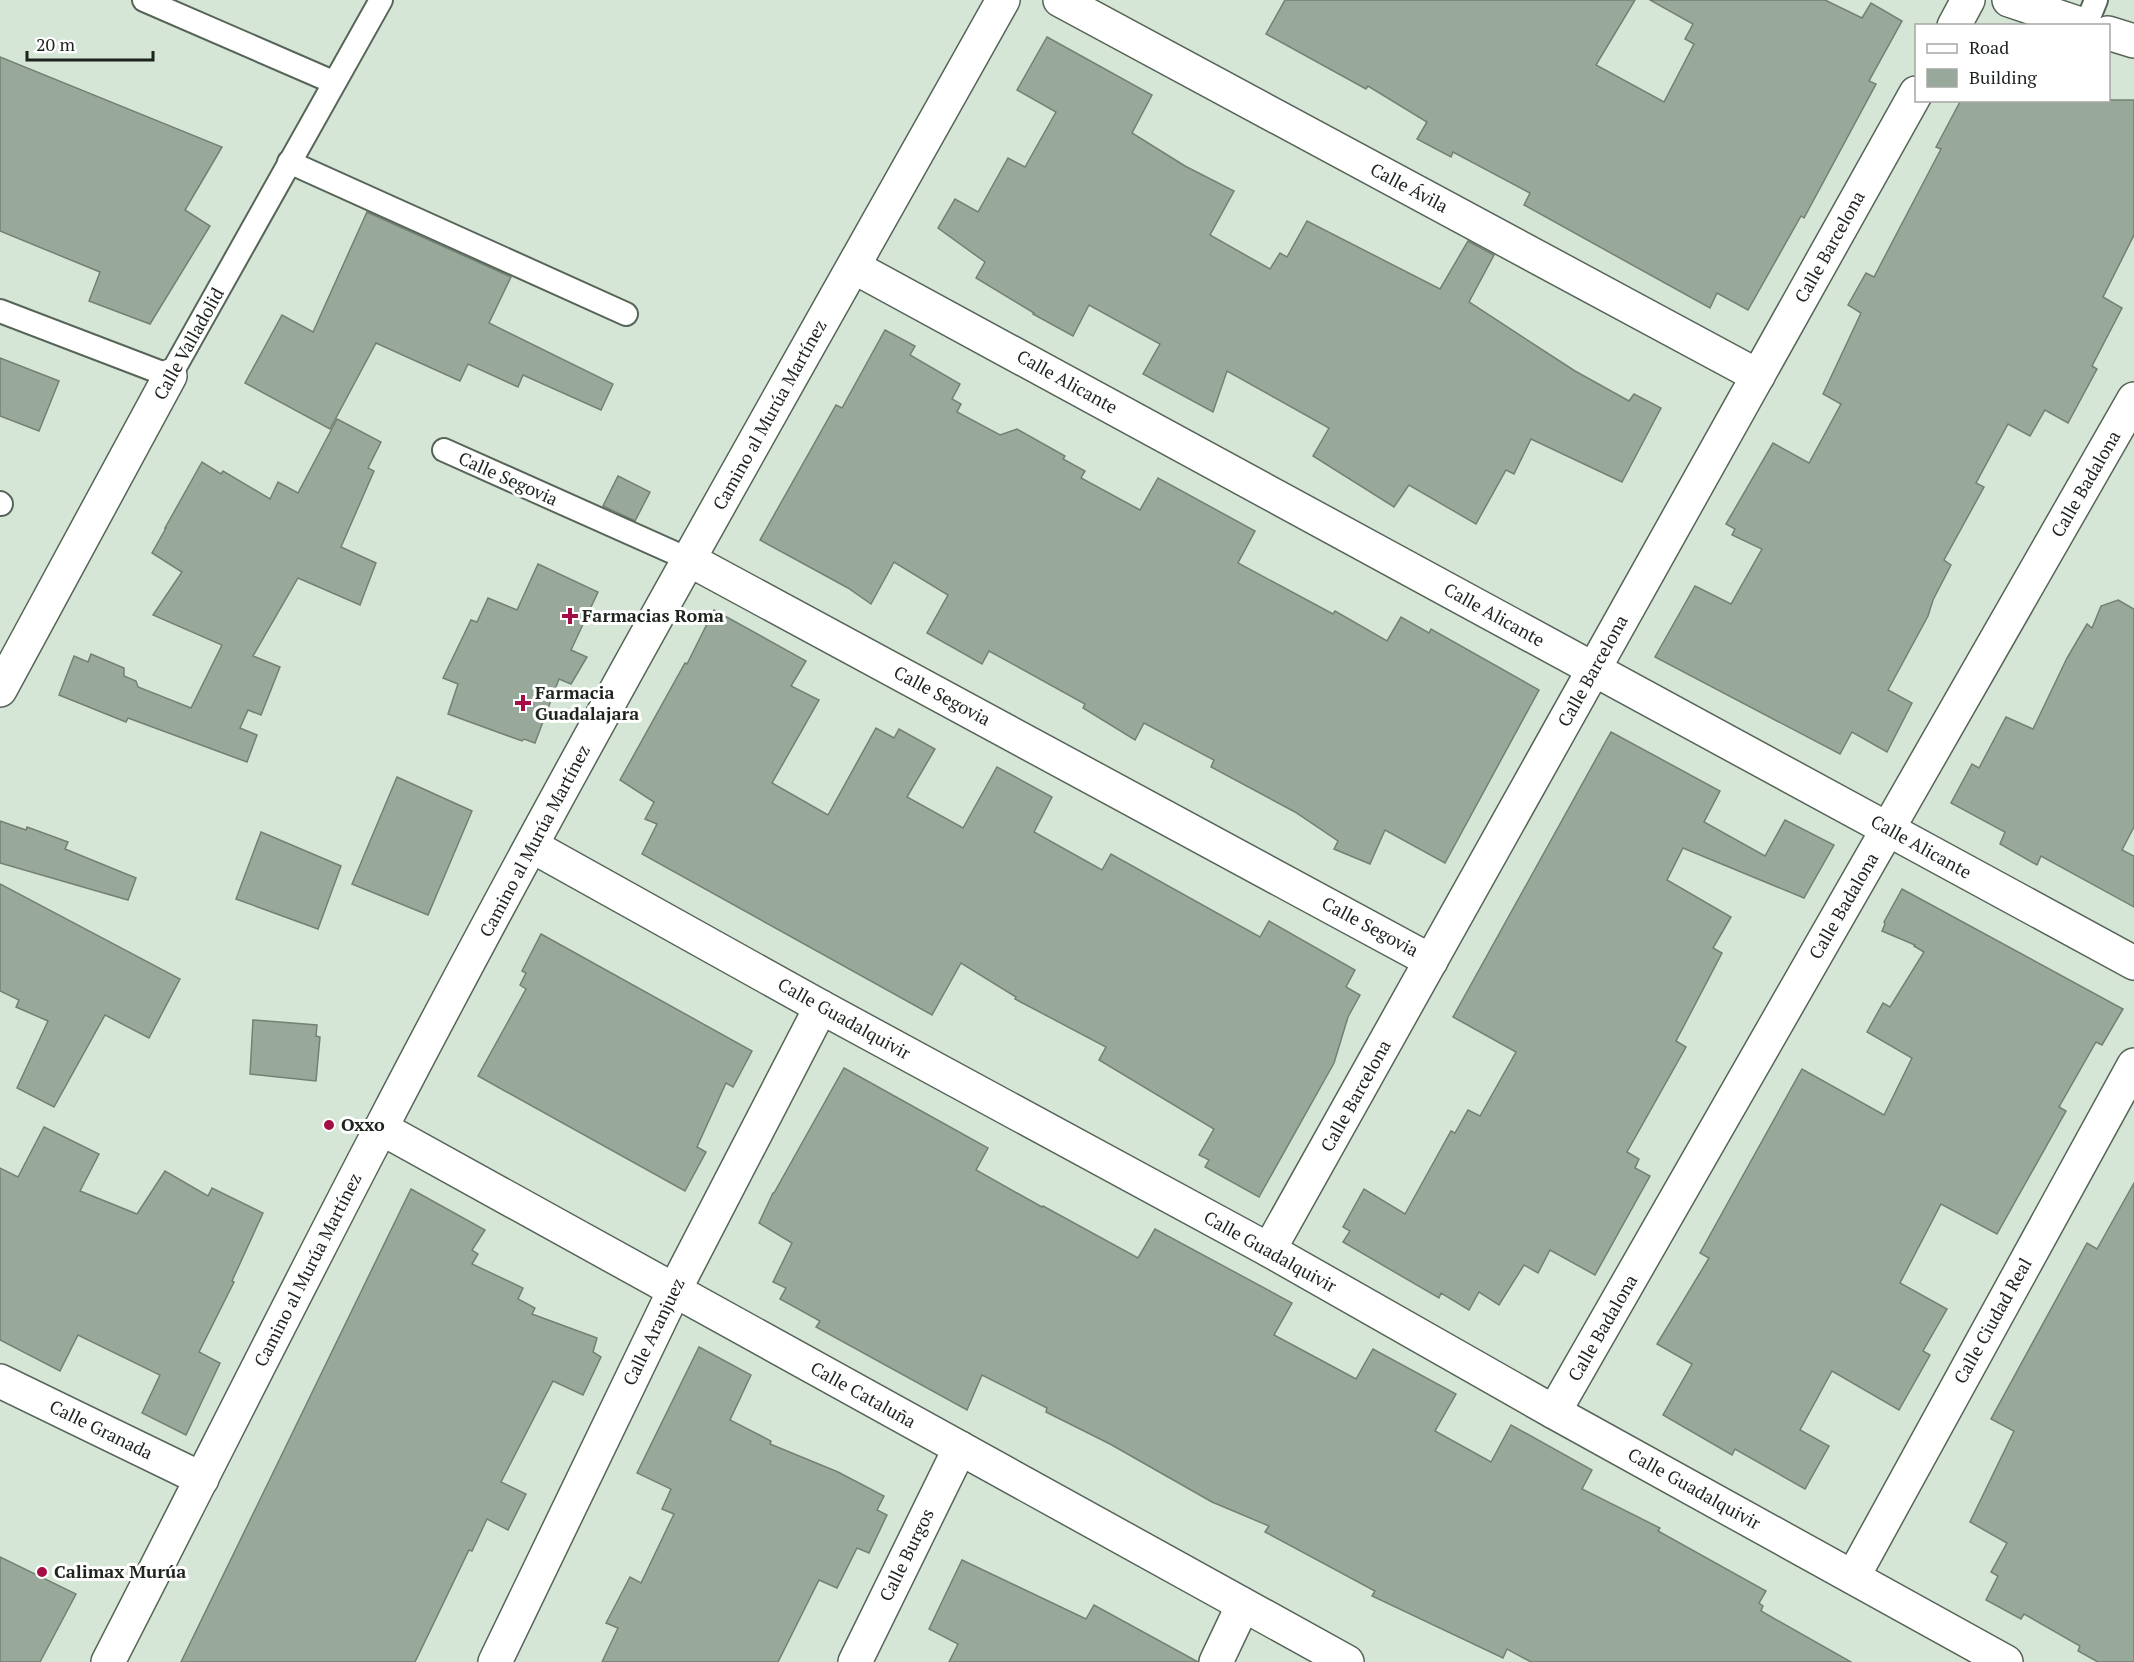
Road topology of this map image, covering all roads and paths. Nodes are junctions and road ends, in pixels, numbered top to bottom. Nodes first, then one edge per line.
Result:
1 (144, 0) edge
2 (381, 0) edge
3 (1003, 0) edge
4 (1060, 0) edge
5 (1968, 0) edge
6 (2009, 0) edge
7 (2096, 0) edge
8 (1955, 24) edge
9 (2083, 24) edge
10 (2086, 24) edge
11 (2110, 33) edge
12 (2134, 41) edge
13 (333, 82) junction
14 (1915, 97) edge
15 (289, 162) junction
16 (854, 267) junction
17 (0, 311) edge
18 (626, 314) dead end
19 (170, 376) junction
20 (1758, 376) junction
21 (2134, 399) edge
22 (444, 450) dead end
23 (688, 559) junction
24 (1594, 669) junction
25 (0, 690) edge
26 (1888, 829) junction
27 (532, 846) junction
28 (1431, 961) junction
29 (2134, 963) edge
30 (821, 1006) junction
31 (2134, 1065) edge
32 (381, 1128) junction
33 (1269, 1250) junction
34 (674, 1291) junction
35 (0, 1382) edge
36 (1554, 1412) junction
37 (960, 1448) junction
38 (202, 1479) junction
39 (1853, 1577) junction
40 (1243, 1605) junction
41 (108, 1662) edge
42 (495, 1662) edge
43 (855, 1662) edge
44 (1215, 1662) edge
45 (1347, 1662) edge
46 (2006, 1662) edge

1 - 13 lane
2 - 13 lane, Calle Valladolid
3 - 16 street, Camino al Murúa Martínez
4 - 20 street, Calle Ávila
5 - 8 street
6 - 9 street
7 - 10 lane
11 - 12 street
13 - 15 lane, Calle Valladolid
14 - 20 street, Calle Barcelona
15 - 18 lane
15 - 19 lane, Calle Valladolid
16 - 23 street, Camino al Murúa Martínez
16 - 24 street, Calle Alicante
17 - 19 lane
19 - 25 street, Calle Valladolid
20 - 24 street, Calle Barcelona
21 - 26 street, Calle Badalona
22 - 23 lane, Calle Segovia
23 - 27 street, Camino al Murúa Martínez
23 - 28 street, Calle Segovia
24 - 26 street, Calle Alicante
24 - 28 street, Calle Barcelona
26 - 29 street, Calle Alicante
26 - 36 street, Calle Badalona
27 - 30 street, Calle Guadalquivir
27 - 32 street, Camino al Murúa Martínez
28 - 33 street, Calle Barcelona
30 - 33 street, Calle Guadalquivir
30 - 34 street, Calle Aranjuez
31 - 39 street, Calle Ciudad Real
32 - 34 street, Calle Cataluña
32 - 38 street, Camino al Murúa Martínez
33 - 36 street, Calle Guadalquivir
34 - 37 street, Calle Cataluña
34 - 42 street, Calle Aranjuez
35 - 38 street, Calle Granada
36 - 39 street, Calle Guadalquivir
37 - 40 street, Calle Cataluña
37 - 43 street, Calle Burgos
38 - 41 street, Camino al Murúa Martínez
39 - 46 street, Calle Guadalquivir
40 - 44 street
40 - 45 street, Calle Cataluña

